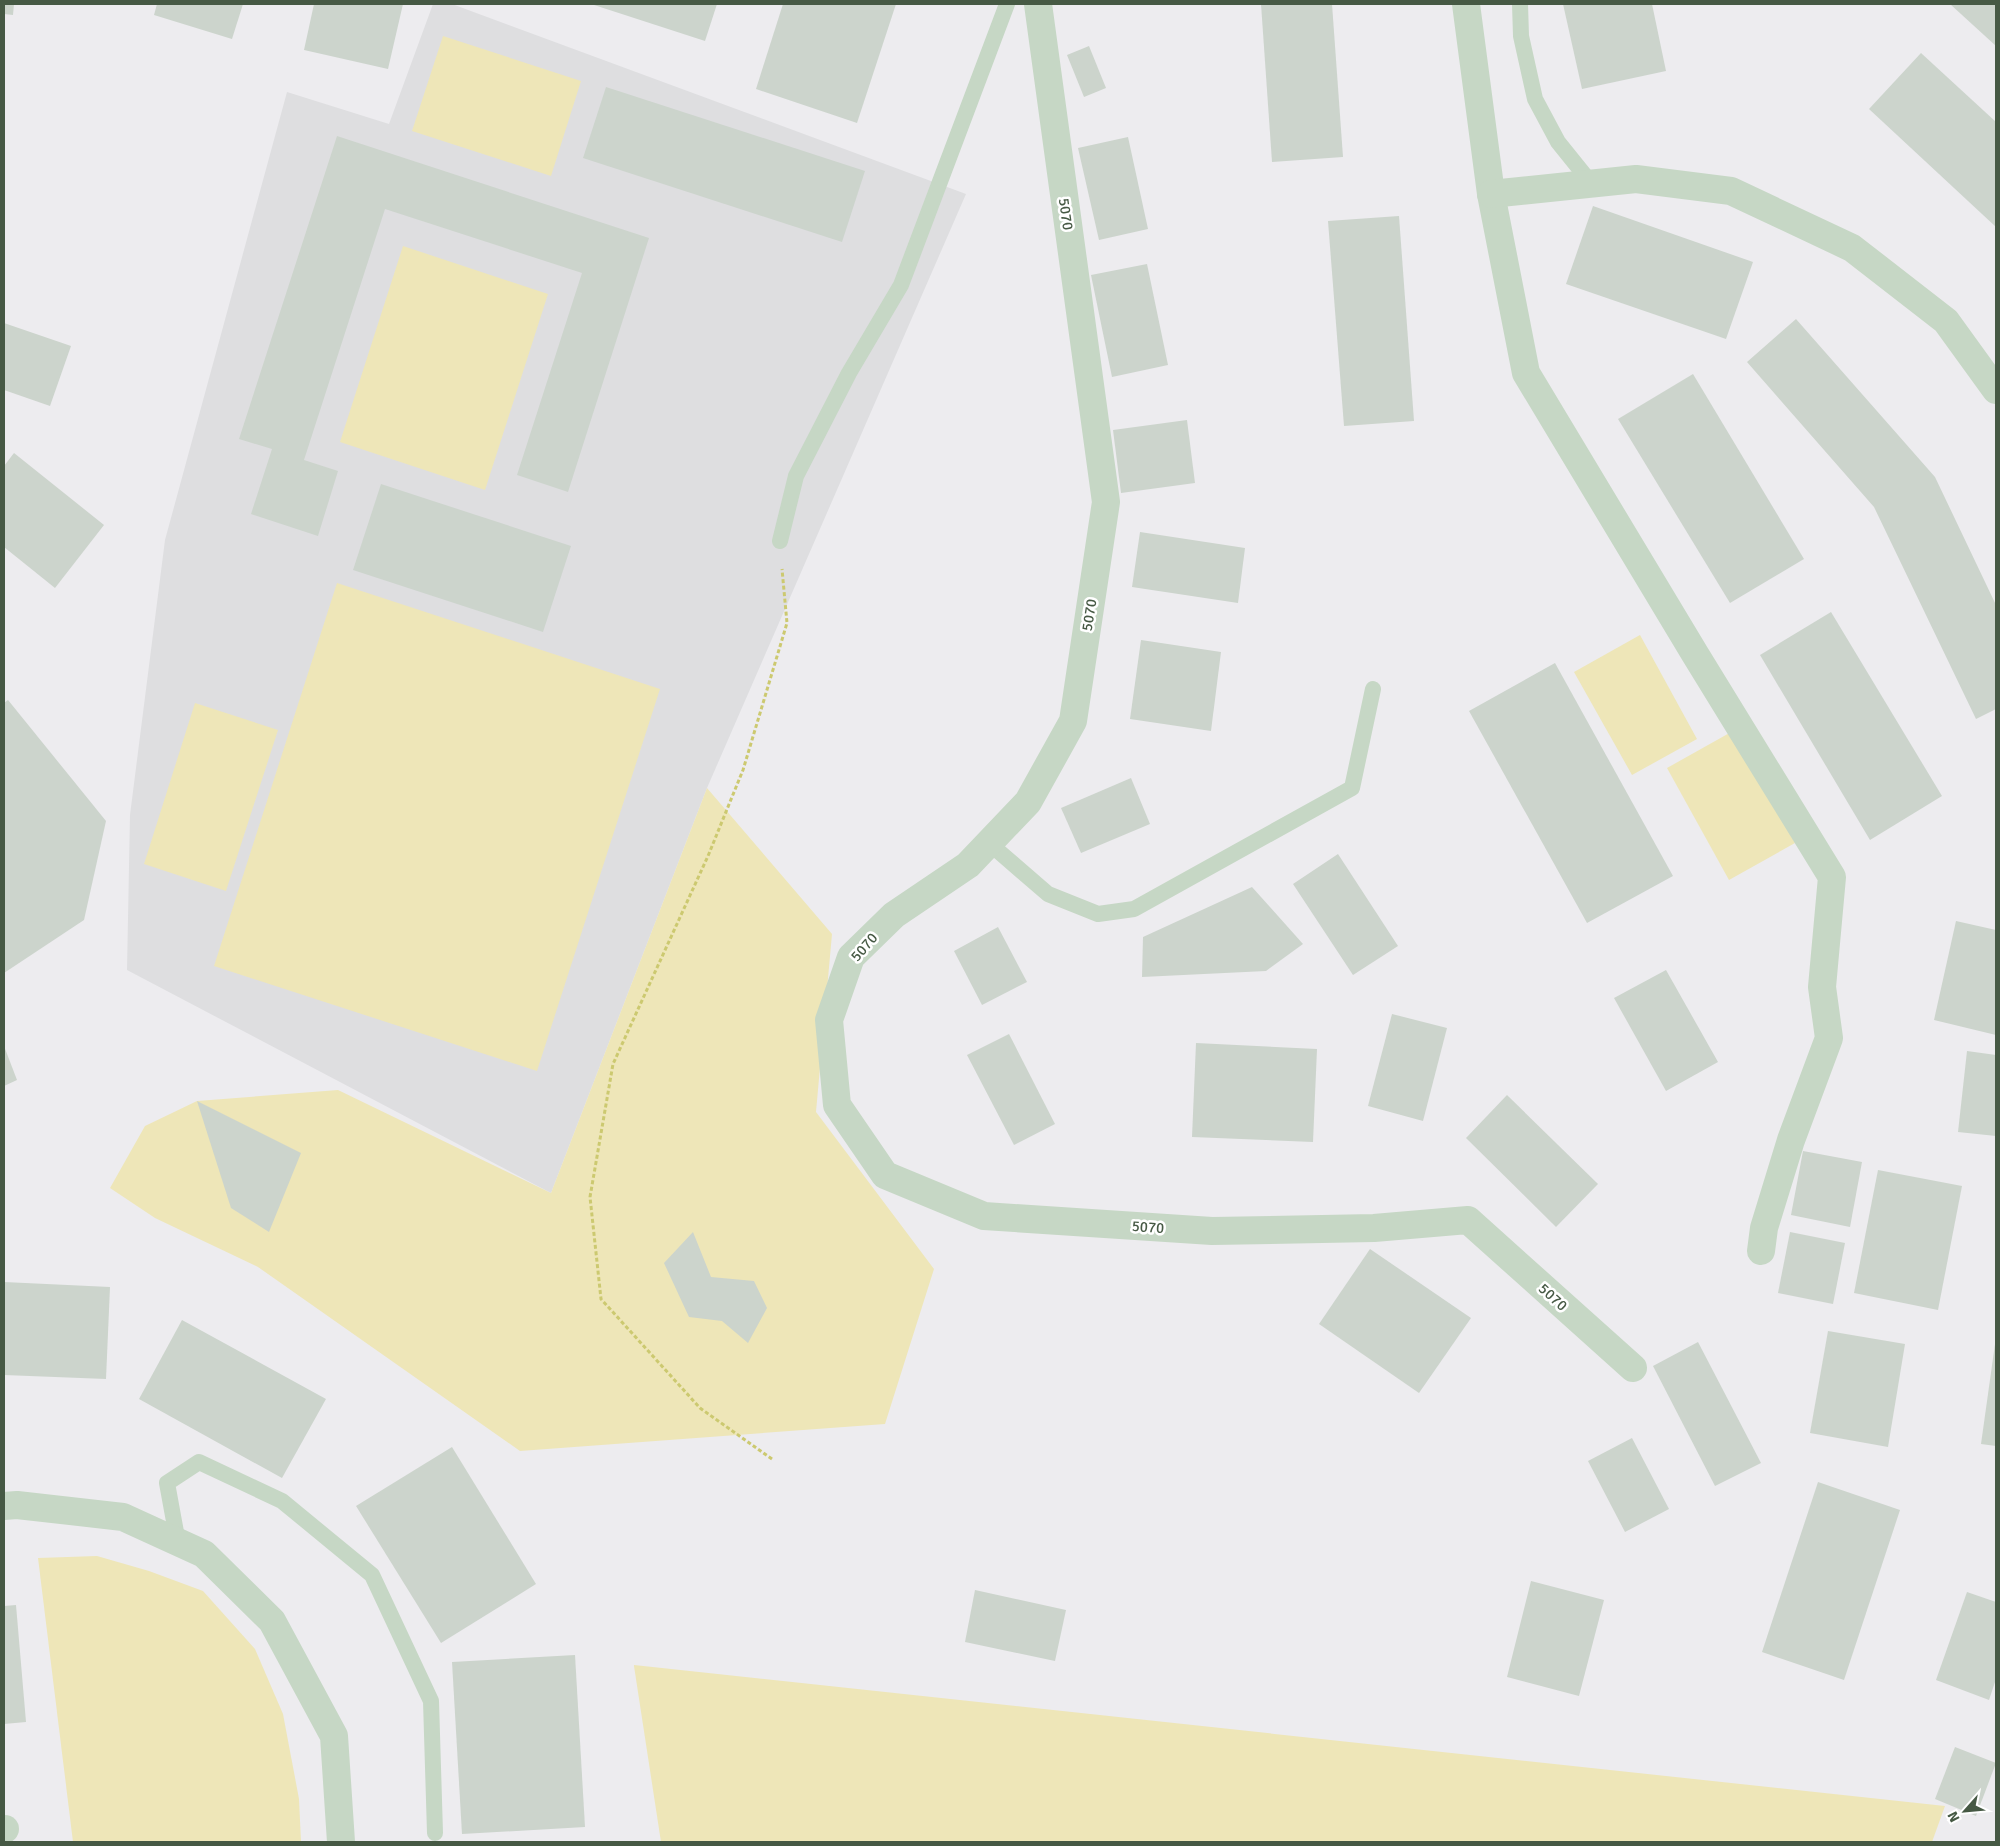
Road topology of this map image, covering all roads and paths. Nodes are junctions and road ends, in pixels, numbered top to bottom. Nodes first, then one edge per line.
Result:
1 (1006, 4) edge
2 (1038, 4) edge
3 (1466, 4) edge
4 (1520, 4) edge
5 (1591, 183) junction
6 (1491, 194) junction
7 (1996, 390) edge
8 (780, 541) joint
9 (1373, 689) dead end
10 (989, 843) junction
11 (1761, 1251) dead end
12 (1633, 1368) dead end
13 (772, 1459) dead end
14 (4, 1506) edge
15 (178, 1543) junction
16 (435, 1833) dead end
17 (341, 1842) edge

1 - 8 lane
2 - 10 street, 5070
3 - 6 street
4 - 5 lane
5 - 6 street
5 - 7 street
6 - 11 street
8 - 13 path
9 - 10 lane
10 - 12 street, 5070
14 - 15 street
15 - 16 lane
15 - 17 street

